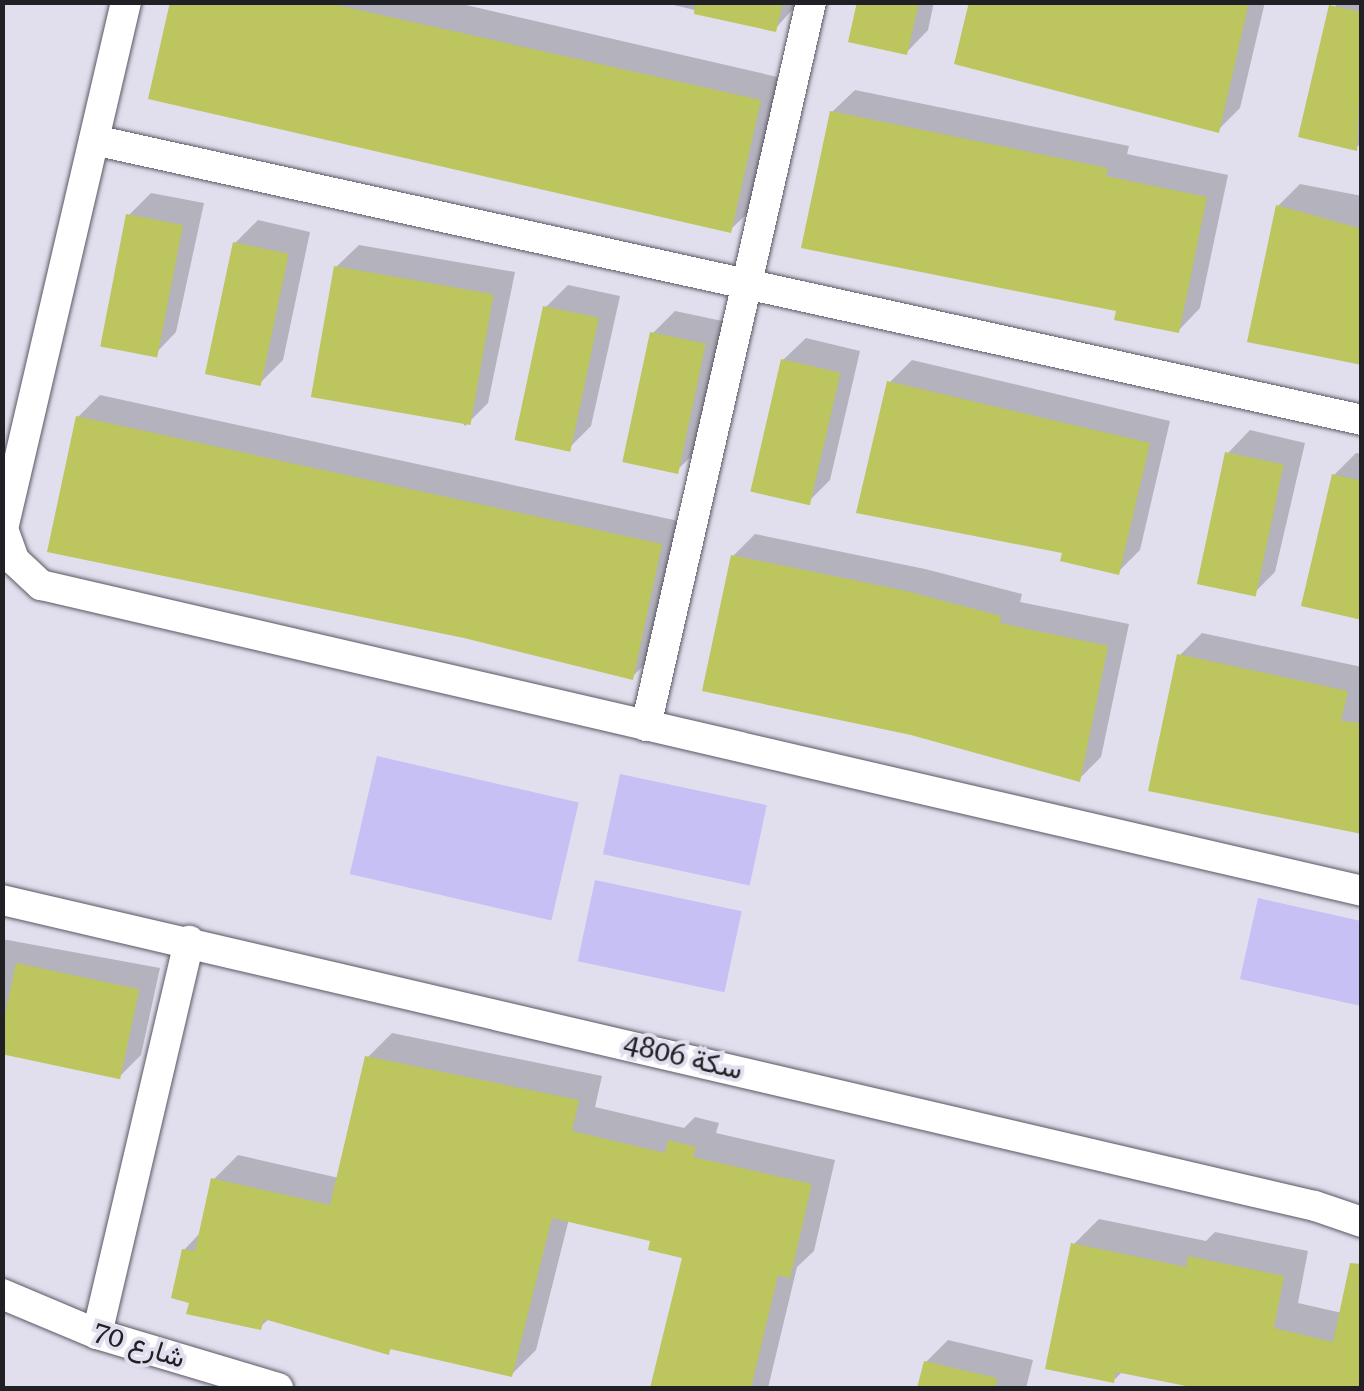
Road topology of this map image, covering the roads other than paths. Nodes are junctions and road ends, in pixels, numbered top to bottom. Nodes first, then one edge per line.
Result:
1 (126, 2) edge
2 (811, 2) edge
3 (94, 140) junction
4 (748, 284) junction
5 (1362, 420) edge
6 (646, 726) junction
7 (1362, 891) edge
8 (2, 900) edge
9 (189, 941) junction
10 (1362, 1222) edge
11 (2, 1294) edge
12 (97, 1334) junction
13 (278, 1388) edge

1 - 3 street
2 - 4 street
3 - 4 street
3 - 6 street
4 - 5 street
4 - 6 street
6 - 7 street
8 - 9 street, سكة 4806
9 - 10 street, سكة 4806
9 - 12 street
11 - 12 street, شارع 70
12 - 13 street, شارع 70

